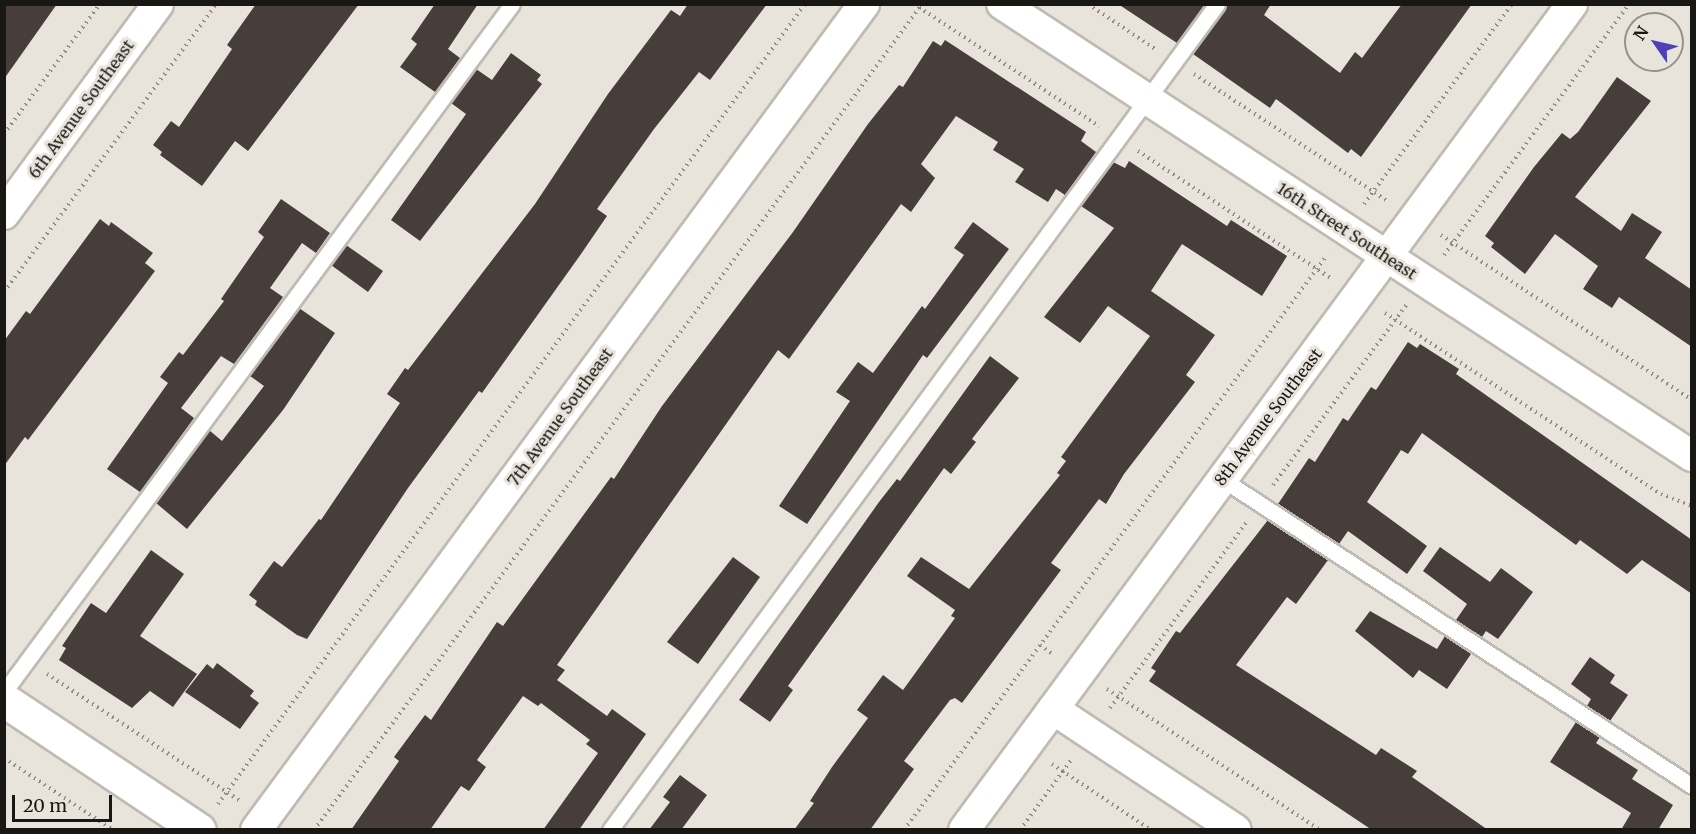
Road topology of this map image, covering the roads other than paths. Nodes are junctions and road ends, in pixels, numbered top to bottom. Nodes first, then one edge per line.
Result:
1 (158, 4) edge
2 (512, 4) edge
3 (864, 4) edge
4 (1002, 4) edge
5 (1216, 4) edge
6 (1572, 4) edge
7 (1146, 99) junction
8 (4, 214) edge
9 (1387, 257) junction
10 (1692, 456) edge
11 (1222, 479) junction
12 (4, 692) edge
13 (4, 700) edge
14 (1053, 709) junction
15 (1692, 786) edge
16 (250, 817) edge
17 (207, 819) edge
18 (610, 830) edge
19 (964, 830) edge
20 (1236, 830) edge

1 - 8 street, 6th Avenue Southeast
2 - 12 lane
3 - 16 street, 7th Avenue Southeast
4 - 7 street, 16th Street Southeast
5 - 7 lane
6 - 9 street, 8th Avenue Southeast
7 - 9 street, 16th Street Southeast
7 - 18 lane
9 - 10 street, 16th Street Southeast
9 - 11 street, 8th Avenue Southeast
11 - 14 street, 8th Avenue Southeast
11 - 15 lane
13 - 17 street
14 - 19 street, 8th Avenue Southeast
14 - 20 street

